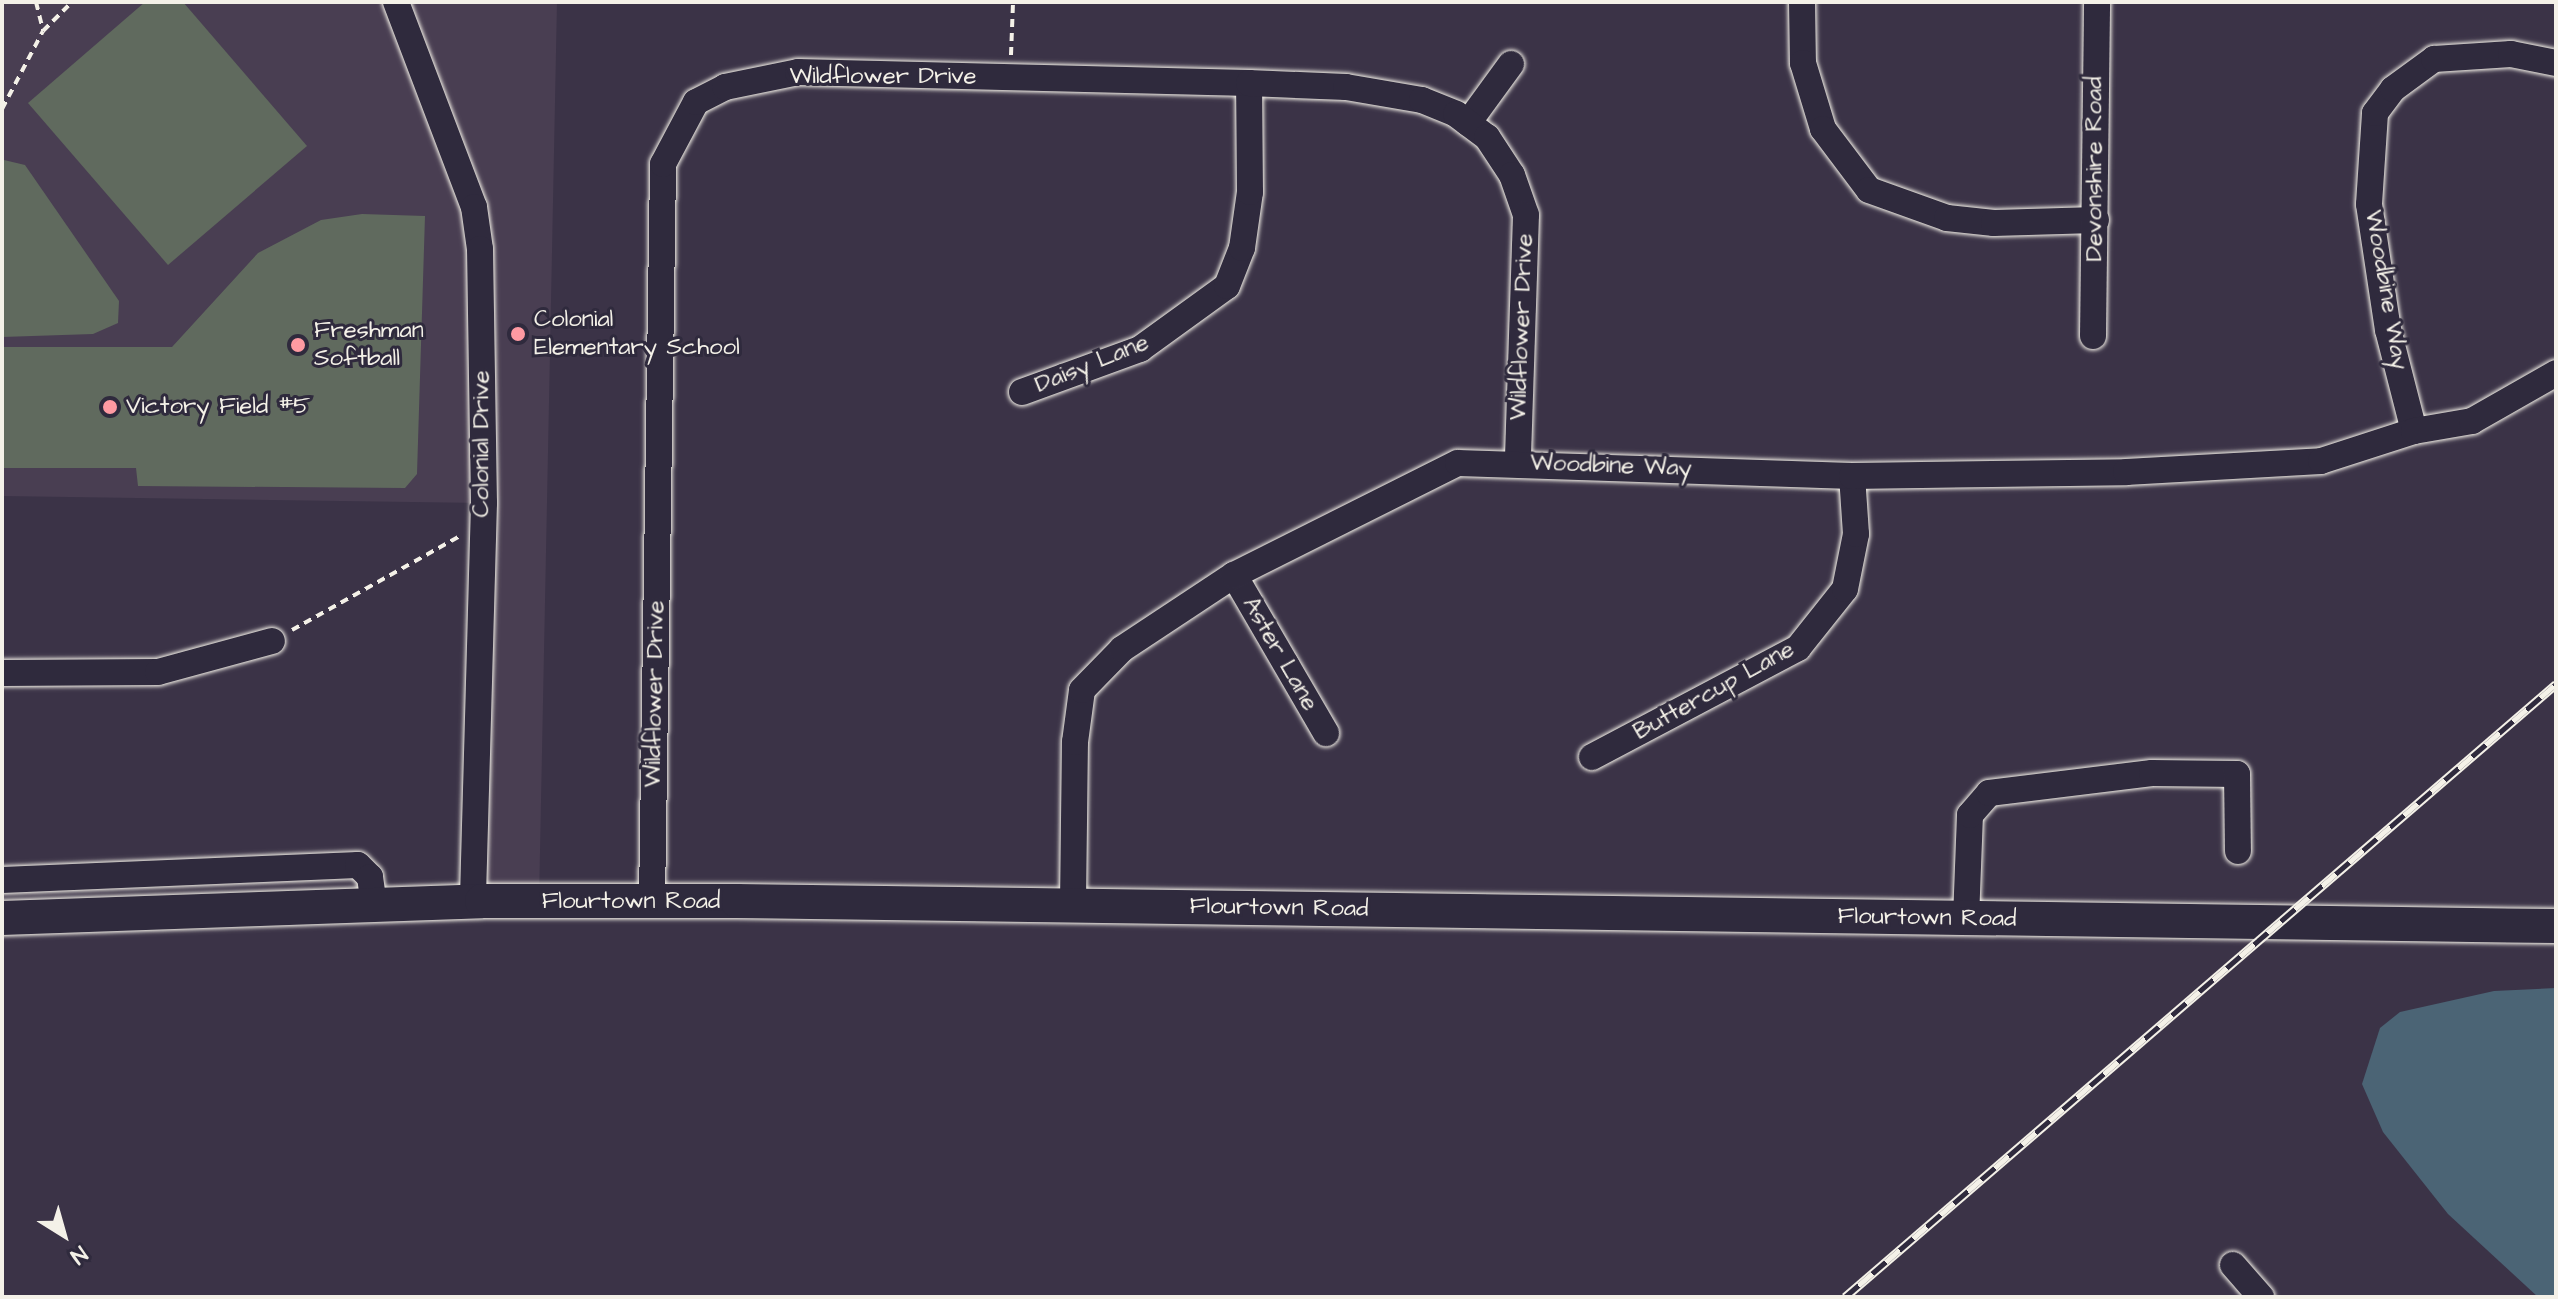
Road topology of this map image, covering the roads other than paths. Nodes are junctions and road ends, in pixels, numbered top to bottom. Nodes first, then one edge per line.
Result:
1 (396, 2) edge
2 (1802, 2) edge
3 (2097, 2) edge
4 (2556, 63) edge
5 (1511, 64) dead end
6 (1249, 83) junction
7 (1468, 123) junction
8 (2096, 220) junction
9 (2093, 336) dead end
10 (2556, 373) edge
11 (1022, 392) dead end
12 (2414, 431) junction
13 (1518, 462) junction
14 (1852, 476) junction
15 (1234, 575) junction
16 (272, 641) road end
17 (2, 673) edge
18 (1326, 733) dead end
19 (1592, 757) dead end
20 (2238, 851) dead end
21 (2, 880) edge
22 (473, 901) junction
23 (652, 901) junction
24 (1073, 903) junction
25 (374, 904) junction
26 (2, 918) edge
27 (1966, 919) junction
28 (2556, 926) edge
29 (2233, 1265) dead end
30 (2261, 1297) edge

1 - 22 street, Colonial Drive
2 - 8 street
3 - 8 street, Devonshire Road
4 - 12 street, Woodbine Way
5 - 7 street
6 - 7 street, Wildflower Drive
6 - 11 street, Daisy Lane
6 - 23 street, Wildflower Drive
7 - 13 street, Wildflower Drive
8 - 9 street, Devonshire Road
10 - 12 street, Woodbine Way
12 - 14 street, Woodbine Way
13 - 14 street, Woodbine Way
13 - 15 street, Woodbine Way
14 - 19 street, Buttercup Lane
15 - 18 street, Aster Lane
15 - 24 street, Woodbine Way
16 - 17 street
20 - 27 street
21 - 25 street
22 - 23 main road, Flourtown Road
22 - 25 main road, Flourtown Road
23 - 24 main road, Flourtown Road
24 - 27 main road, Flourtown Road
25 - 26 main road, Flourtown Road
27 - 28 main road, Flourtown Road
29 - 30 street

